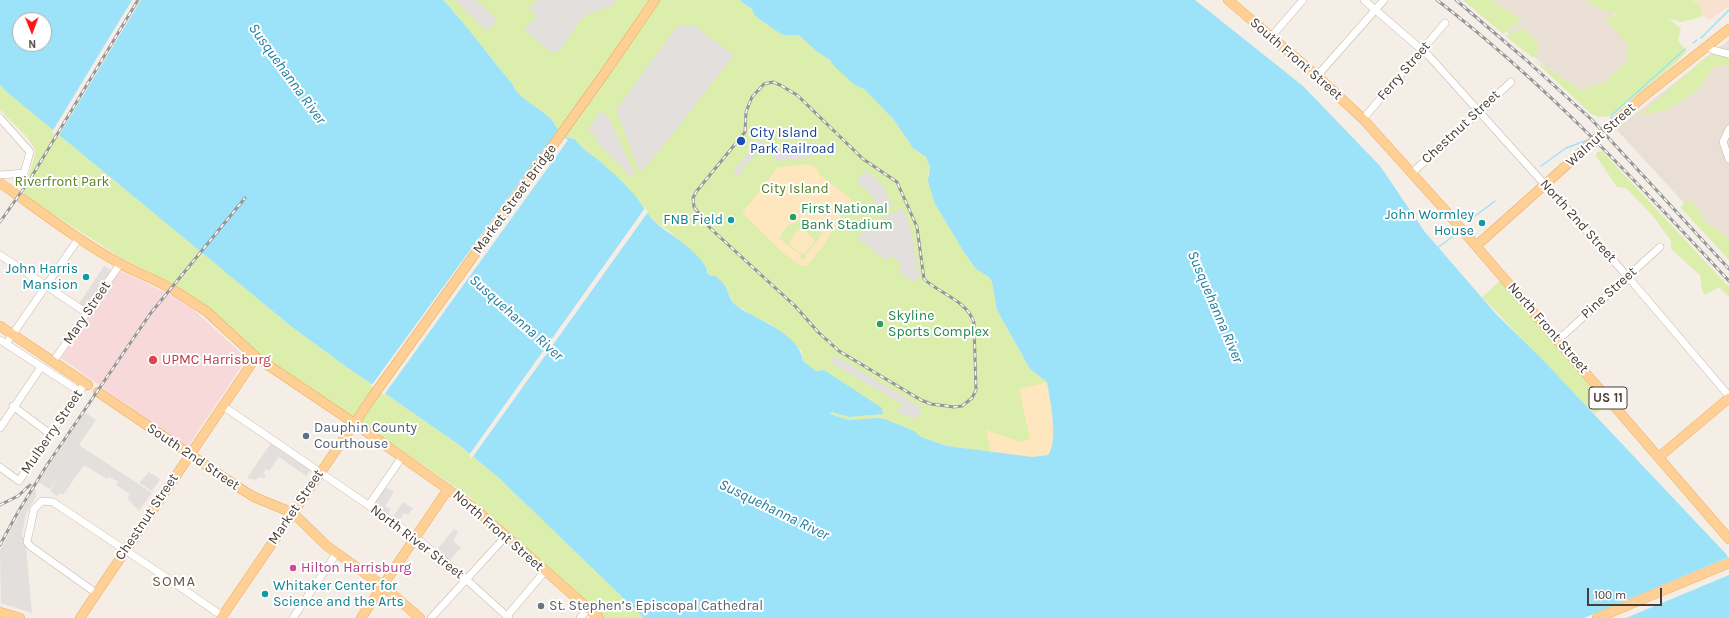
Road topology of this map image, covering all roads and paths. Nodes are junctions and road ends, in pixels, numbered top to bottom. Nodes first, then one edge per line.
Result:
1 (655, 0) edge
2 (1228, 0) edge
3 (1303, 0) edge
4 (1364, 0) edge
5 (1384, 0) edge
6 (1376, 10) junction
7 (1445, 23) dead end
8 (1729, 28) edge
9 (1271, 37) junction
10 (1706, 46) junction
11 (1422, 50) junction
12 (1729, 54) edge
13 (1317, 76) junction
14 (1510, 82) dead end
15 (1479, 112) junction
16 (0, 118) edge
17 (1363, 120) junction
18 (1729, 129) edge
19 (1729, 159) edge
20 (1412, 173) junction
21 (0, 175) edge
22 (0, 183) edge
23 (1545, 185) junction
24 (78, 238) junction
25 (1476, 246) junction
26 (1660, 247) dead end
27 (0, 255) edge
28 (120, 264) junction
29 (1628, 277) junction
30 (45, 286) junction
31 (87, 313) junction
32 (0, 326) edge
33 (12, 334) junction
34 (1558, 340) junction
35 (3, 342) edge
36 (256, 357) junction
37 (54, 362) junction
38 (41, 367) junction
39 (84, 386) junction
40 (98, 392) dead end
41 (373, 396) joint
42 (1729, 397) edge
43 (13, 406) junction
44 (223, 406) junction
45 (354, 423) junction
46 (0, 428) edge
47 (50, 434) junction
48 (190, 454) junction
49 (402, 457) junction
50 (1659, 457) junction
51 (0, 467) edge
52 (320, 471) junction
53 (448, 489) junction
54 (370, 506) junction
55 (293, 513) junction
56 (415, 537) junction
57 (505, 537) junction
58 (1729, 539) edge
59 (125, 550) junction
60 (336, 554) junction
61 (1729, 563) edge
62 (1729, 569) edge
63 (545, 571) junction
64 (466, 579) junction
65 (383, 586) junction
66 (96, 593) junction
67 (589, 608) junction
68 (0, 612) edge
69 (222, 617) edge
70 (508, 617) edge
71 (20, 618) edge
72 (80, 618) edge
73 (293, 618) edge
74 (361, 618) edge
75 (420, 618) edge
76 (431, 618) edge
77 (580, 618) edge
78 (599, 618) edge
79 (1597, 618) edge
80 (1612, 618) edge

1 - 41 main road, Market Street Bridge
2 - 9 main road, South Front Street
3 - 9 street
4 - 6 street, North 2nd Street
5 - 6 street
6 - 11 street, North 2nd Street
6 - 13 street
7 - 11 street, Ferry Street
8 - 10 main road, Walnut Street
9 - 13 main road, South Front Street
10 - 12 street
10 - 23 main road, Walnut Street
11 - 15 street, North 2nd Street
11 - 17 street, Ferry Street
13 - 17 main road, South Front Street
14 - 15 street, Chestnut Street
15 - 20 street, Chestnut Street
15 - 23 street, North 2nd Street
16 - 21 street
17 - 20 main road, North Front Street
18 - 19 street
20 - 25 main road, North Front Street
22 - 24 main road
23 - 25 main road, Walnut Street
23 - 29 street, North 2nd Street
24 - 28 main road
24 - 30 street
25 - 34 main road, North Front Street / US 11
26 - 29 street, Pine Street
27 - 30 street
28 - 31 street, Mary Street
28 - 36 main road
29 - 34 street, Pine Street
29 - 42 street, North 2nd Street
30 - 31 street
30 - 33 street
31 - 37 street, Mary Street
32 - 33 main road
33 - 35 street
33 - 37 main road
34 - 50 main road, North Front Street / US 11
35 - 38 street
36 - 44 main road, Chestnut Street
36 - 45 main road
37 - 39 main road
38 - 39 street
38 - 43 street
39 - 47 street, Mulberry Street
40 - 48 main road, South 2nd Street
41 - 45 main road, Market Street
42 - 50 main road
43 - 46 street
43 - 47 street
44 - 48 main road, Chestnut Street
44 - 52 street, North River Street
45 - 49 main road, North Front Street
45 - 52 main road, Market Street
47 - 51 street, Mulberry Street
48 - 55 main road, South 2nd Street
48 - 59 main road, Chestnut Street
49 - 53 main road, North Front Street
49 - 54 street
50 - 58 main road, North Front Street / US 11
52 - 54 street, North River Street
52 - 55 main road, Market Street
53 - 56 main road
53 - 57 main road, North Front Street
54 - 56 street, North River Street
55 - 60 main road
55 - 69 main road, Market Street
56 - 64 street, North River Street
56 - 65 main road
57 - 63 main road, North Front Street
57 - 64 street
59 - 66 main road, Chestnut Street
59 - 66 street
59 - 69 street
60 - 65 main road
60 - 73 street
61 - 79 main road
62 - 80 main road
63 - 67 main road, North Front Street
63 - 70 street
64 - 70 street, North River Street
64 - 76 street
65 - 74 main road
65 - 75 main road
66 - 72 main road, Chestnut Street
67 - 77 street
67 - 78 main road, North Front Street
68 - 71 main road

